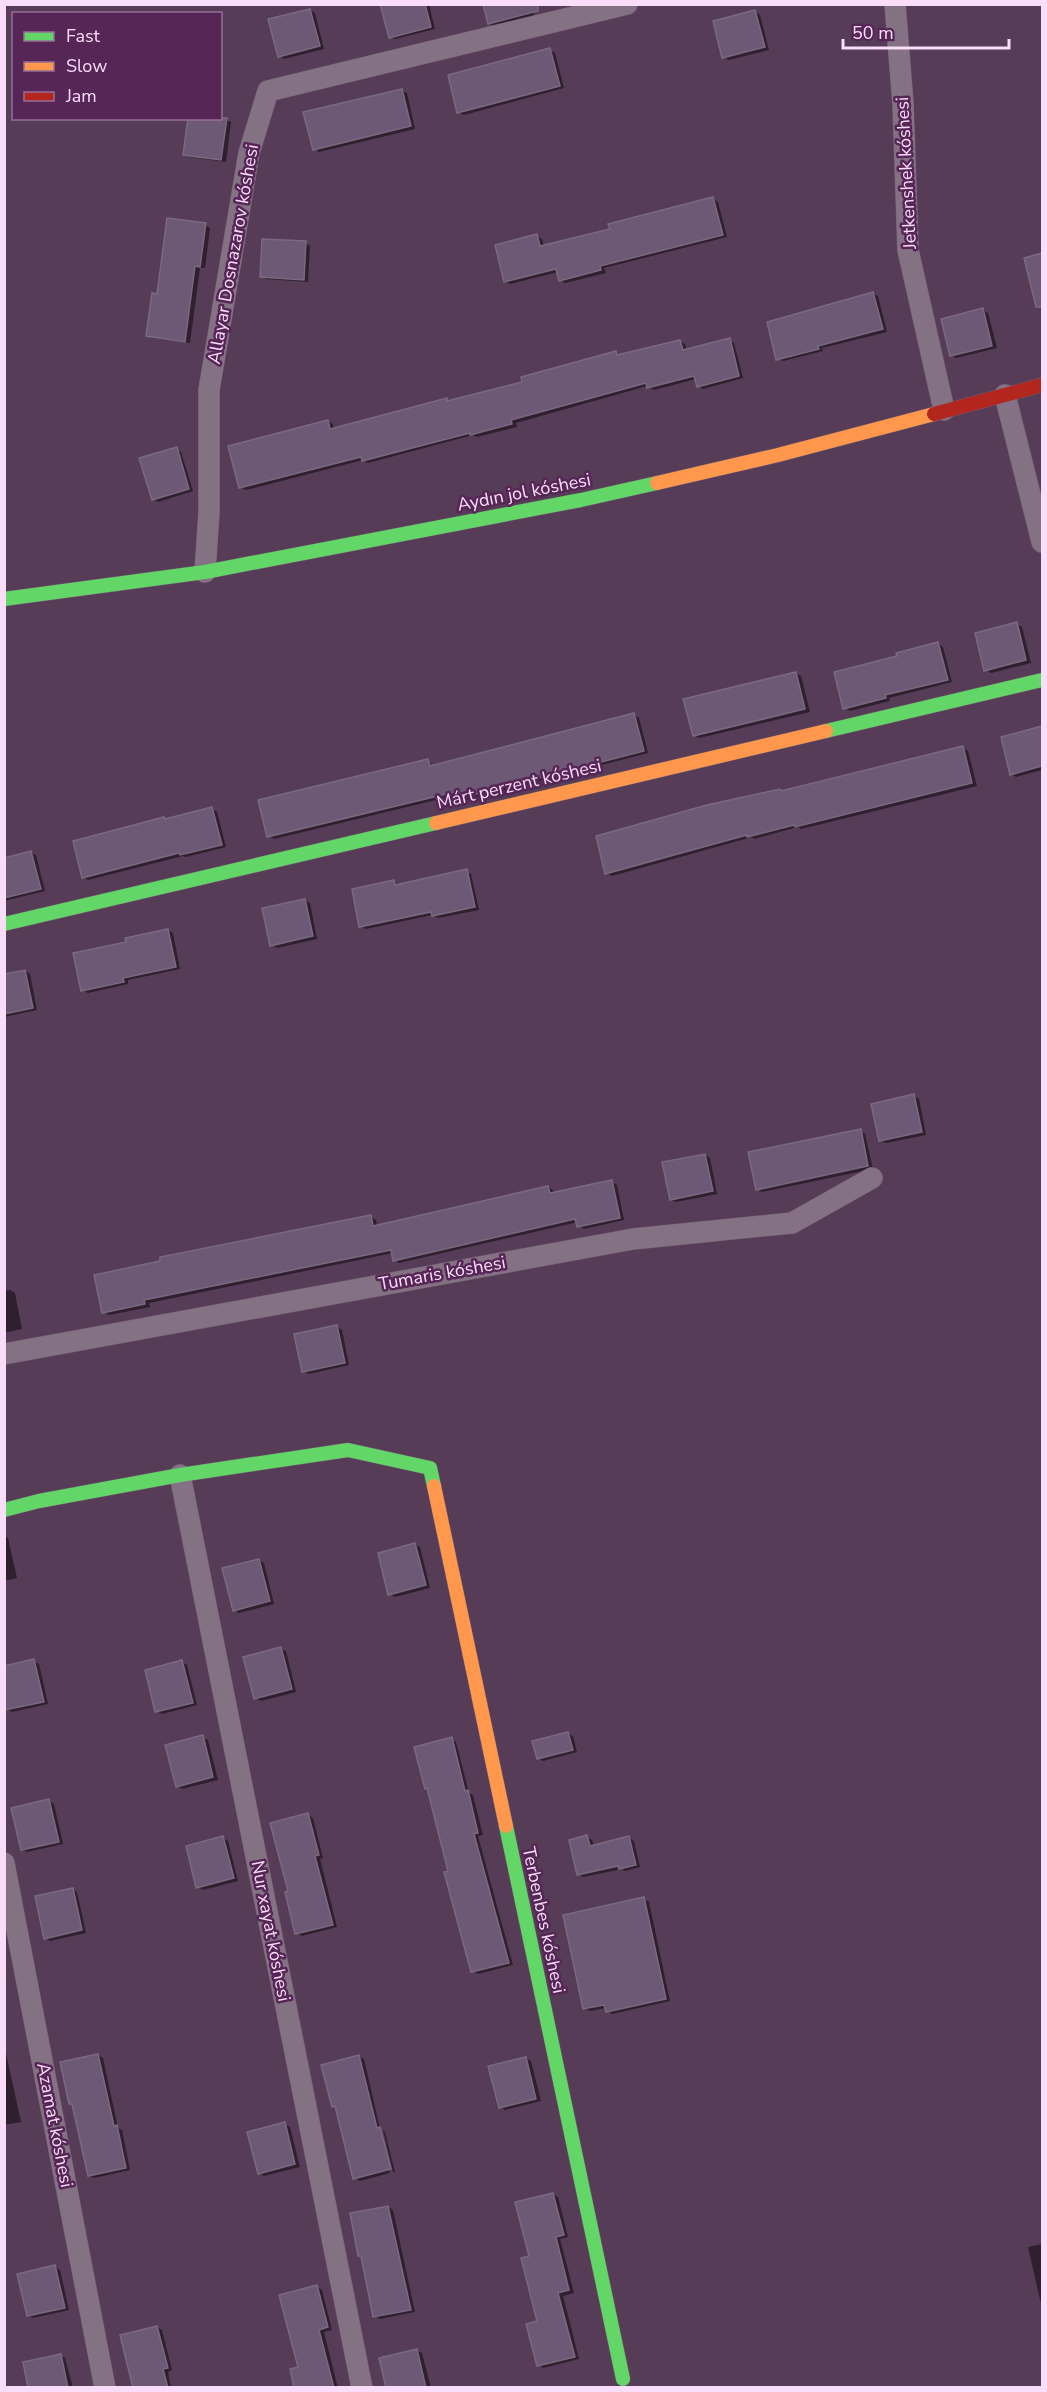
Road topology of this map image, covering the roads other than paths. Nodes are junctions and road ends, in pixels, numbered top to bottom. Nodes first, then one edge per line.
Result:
1 (627, 4) edge
2 (895, 4) edge
3 (1042, 385) edge
4 (1005, 394) junction
5 (944, 410) junction
6 (1042, 542) edge
7 (205, 572) junction
8 (4, 598) edge
9 (1042, 680) edge
10 (4, 924) edge
11 (872, 1178) dead end
12 (4, 1354) edge
13 (180, 1474) junction
14 (4, 1510) edge
15 (4, 1863) edge
16 (623, 2379) dead end
17 (105, 2388) edge
18 (362, 2388) edge

1 - 7 street, Allayar Dosnazarov kóshesi
2 - 5 street, Jetkenshek kóshesi
3 - 4 street, Aydın jol kóshesi
4 - 5 street, Aydın jol kóshesi
4 - 6 street
5 - 7 street, Aydın jol kóshesi
7 - 8 street, Aydın jol kóshesi
9 - 10 street, Márt perzent kóshesi
11 - 12 street, Tumaris kóshesi
13 - 14 street
13 - 16 street, Terbenbes kóshesi
13 - 18 street, Nur xayat kóshesi
15 - 17 street, Azamat kóshesi

